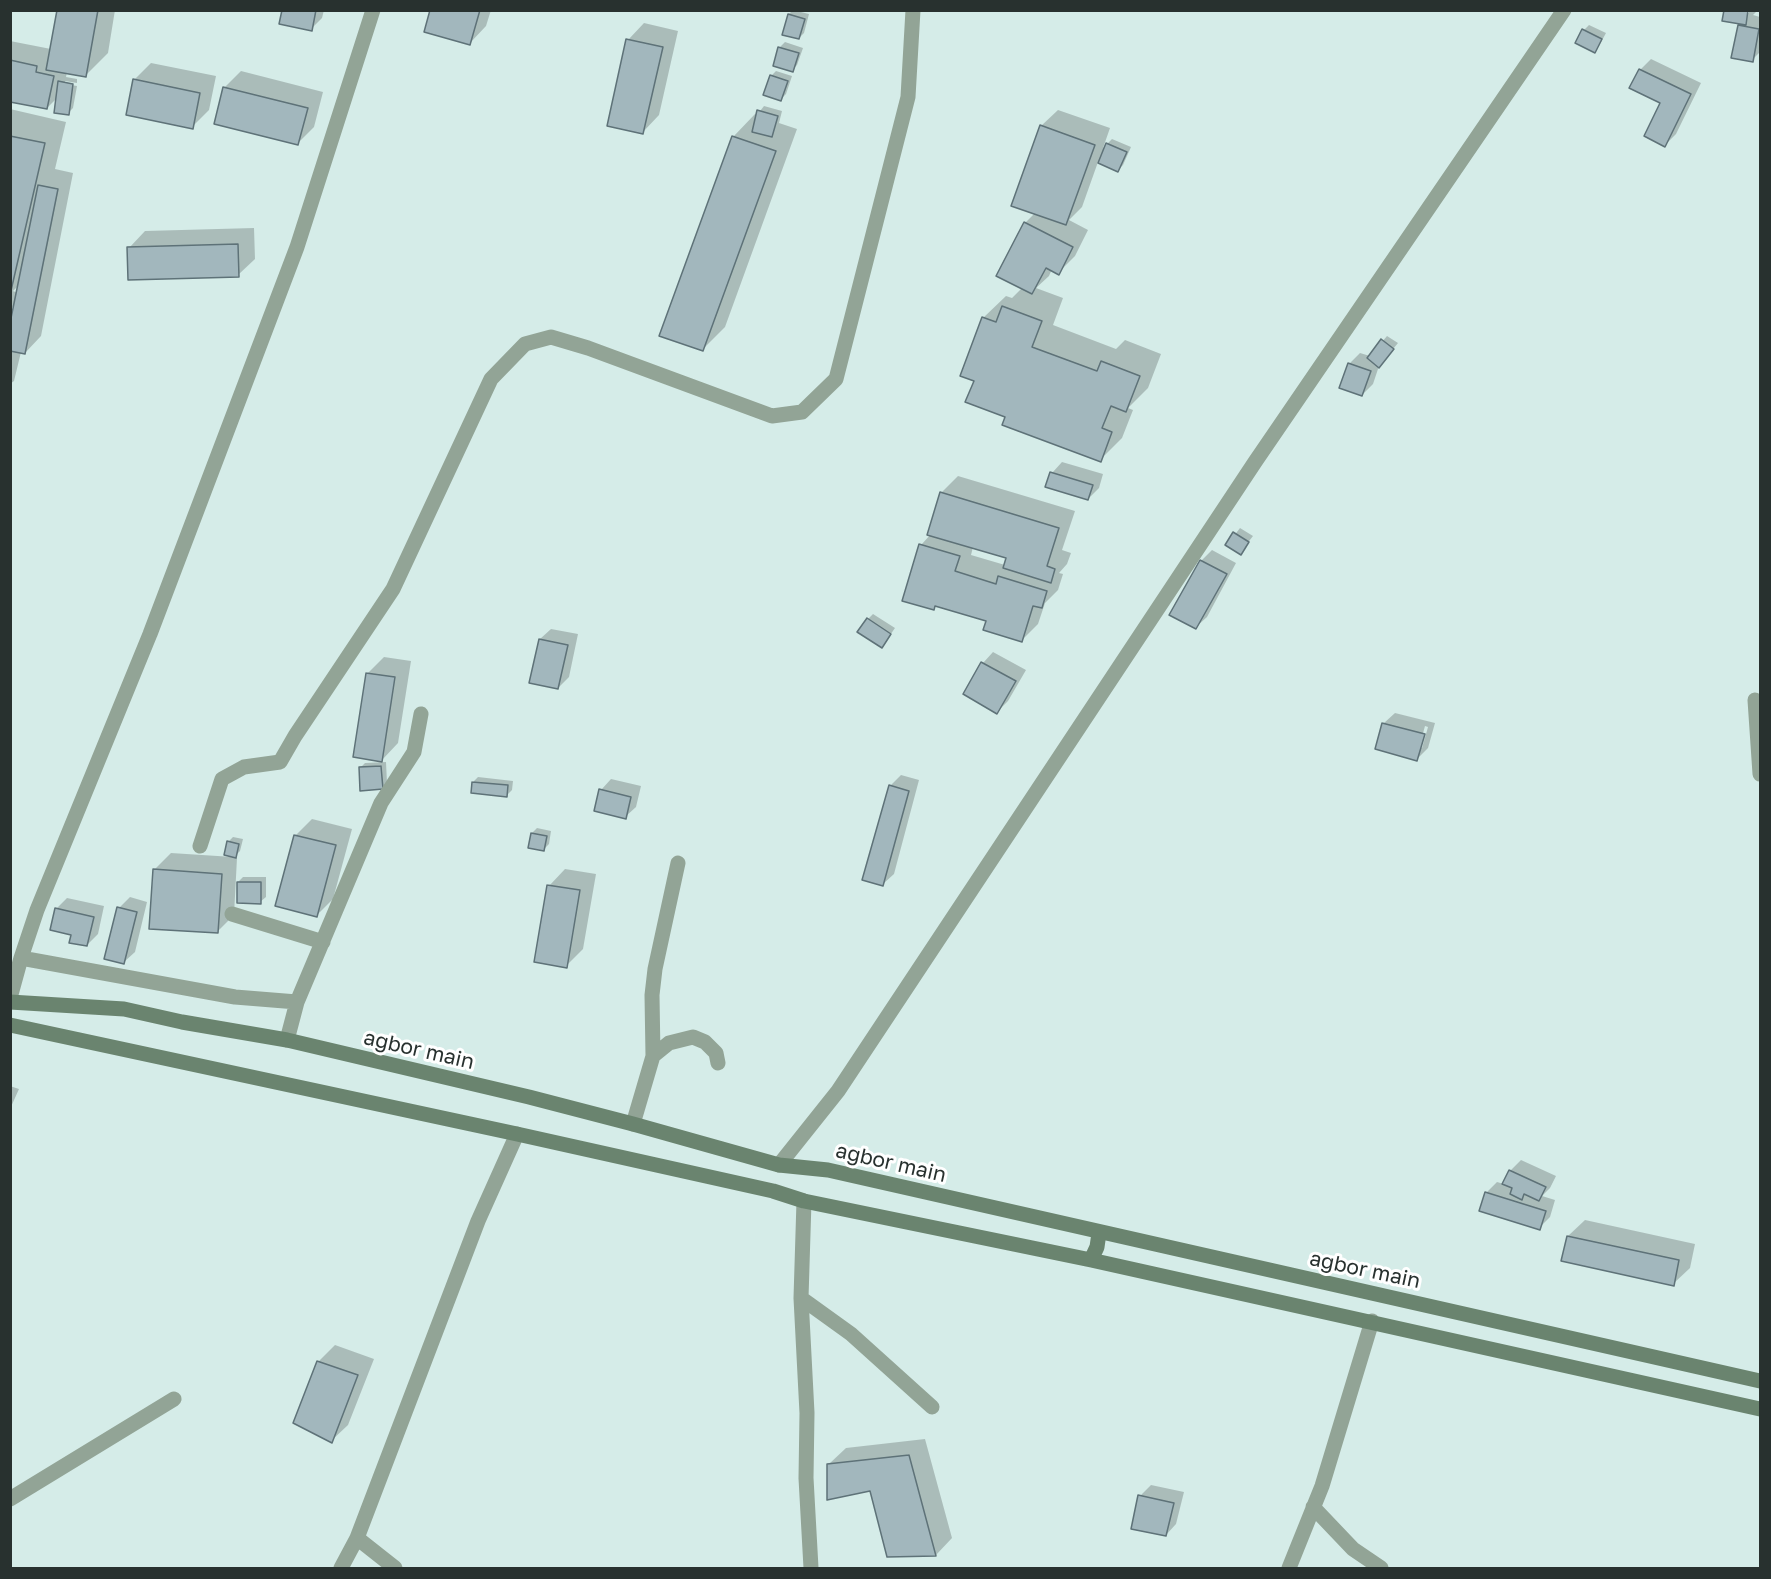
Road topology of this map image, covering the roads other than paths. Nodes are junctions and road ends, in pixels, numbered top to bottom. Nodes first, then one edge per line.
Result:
1 (373, 10) edge
2 (913, 10) edge
3 (1563, 10) edge
4 (1755, 700) dead end
5 (421, 714) dead end
6 (1761, 774) edge
7 (200, 846) dead end
8 (678, 863) dead end
9 (232, 914) dead end
10 (323, 942) junction
11 (21, 958) junction
12 (10, 998) edge
13 (10, 1002) edge
14 (297, 1002) junction
15 (10, 1025) edge
16 (287, 1040) junction
17 (653, 1056) junction
18 (718, 1063) dead end
19 (633, 1124) junction
20 (518, 1134) junction
21 (779, 1166) junction
22 (804, 1201) junction
23 (1099, 1233) junction
24 (1091, 1260) junction
25 (801, 1298) junction
26 (1372, 1322) junction
27 (1761, 1381) edge
28 (174, 1399) dead end
29 (932, 1407) dead end
30 (1761, 1408) edge
31 (10, 1499) edge
32 (1313, 1507) junction
33 (357, 1538) junction
34 (341, 1569) edge
35 (394, 1569) edge
36 (811, 1569) edge
37 (1289, 1569) edge
38 (1381, 1569) edge

1 - 11 street
2 - 7 street
3 - 21 street
4 - 6 street
5 - 10 street
8 - 17 street
9 - 10 street
10 - 14 street
11 - 12 street
11 - 14 street
13 - 16 main road, agbor main
14 - 16 street
15 - 20 main road
16 - 19 main road, agbor main
17 - 18 street
17 - 19 street
19 - 21 main road, agbor main
20 - 22 main road
20 - 33 street
21 - 23 main road, agbor main
22 - 24 main road
22 - 25 street
23 - 24 main road
23 - 27 main road, agbor main
24 - 26 main road
25 - 29 street
25 - 36 street
26 - 30 main road
26 - 32 street
28 - 31 street
32 - 37 street
32 - 38 street
33 - 34 street
33 - 35 street

